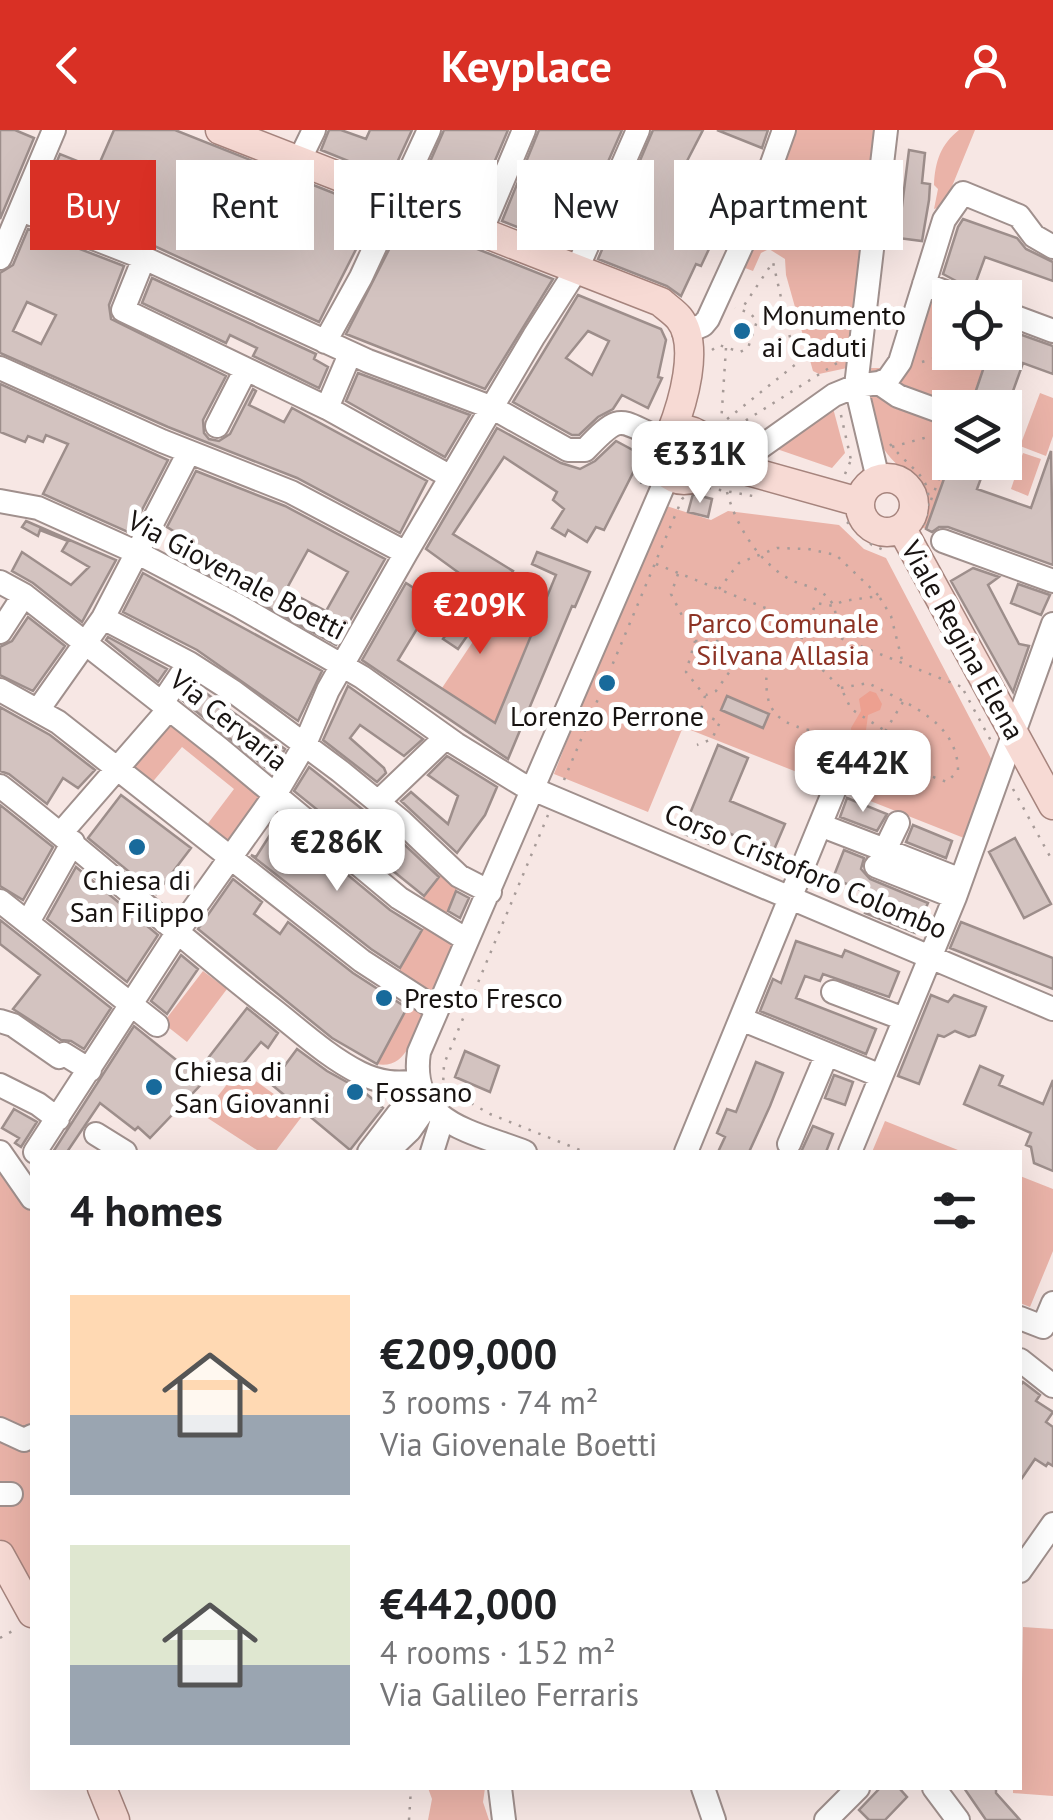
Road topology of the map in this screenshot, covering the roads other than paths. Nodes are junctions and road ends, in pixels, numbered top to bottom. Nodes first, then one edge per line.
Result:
1 (54, 130) edge
2 (220, 130) edge
3 (314, 130) edge
4 (429, 130) edge
5 (524, 130) edge
6 (638, 130) edge
7 (784, 130) edge
8 (886, 130) edge
9 (900, 130) edge
10 (291, 160) edge
11 (299, 160) edge
12 (415, 160) edge
13 (882, 160) edge
14 (896, 160) edge
15 (497, 193) edge
16 (22, 210) junction
17 (497, 238) edge
18 (1053, 247) edge
19 (374, 250) edge
20 (726, 250) edge
21 (873, 250) edge
22 (0, 258) edge
23 (144, 258) junction
24 (577, 269) junction
25 (924, 284) junction
26 (932, 287) edge
27 (1022, 319) edge
28 (691, 330) junction
29 (1053, 331) edge
30 (325, 342) junction
31 (350, 354) junction
32 (0, 368) edge
33 (245, 371) junction
34 (867, 384) junction
35 (327, 408) junction
36 (494, 408) junction
37 (932, 412) edge
38 (217, 426) dead end
39 (700, 441) junction
40 (201, 454) junction
41 (873, 466) junction
42 (668, 475) junction
43 (452, 477) junction
44 (0, 501) edge
45 (852, 511) junction
46 (902, 528) junction
47 (943, 541) dead end
48 (406, 552) junction
49 (138, 553) junction
50 (1053, 580) edge
51 (0, 582) edge
52 (24, 596) junction
53 (102, 618) junction
54 (1053, 624) edge
55 (0, 632) edge
56 (86, 643) junction
57 (189, 663) junction
58 (343, 665) junction
59 (0, 690) edge
60 (166, 706) junction
61 (38, 710) junction
62 (1014, 736) junction
63 (446, 738) junction
64 (305, 744) junction
65 (117, 768) junction
66 (0, 786) edge
67 (834, 790) dead end
68 (545, 794) junction
69 (275, 795) junction
70 (378, 802) junction
71 (1053, 804) edge
72 (898, 823) dead end
73 (820, 825) junction
74 (67, 837) junction
75 (230, 858) junction
76 (880, 858) junction
77 (958, 889) junction
78 (490, 892) junction
79 (791, 896) junction
80 (0, 901) edge
81 (28, 922) junction
82 (179, 934) junction
83 (467, 940) junction
84 (931, 956) junction
85 (833, 992) dead end
86 (131, 1005) junction
87 (436, 1008) junction
88 (1053, 1008) edge
89 (740, 1019) junction
90 (904, 1019) junction
91 (0, 1022) edge
92 (157, 1025) dead end
93 (826, 1054) junction
94 (90, 1070) junction
95 (881, 1076) junction
96 (0, 1085) edge
97 (428, 1100) junction
98 (58, 1118) junction
99 (96, 1134) dead end
100 (788, 1144) dead end
101 (38, 1150) edge
102 (122, 1150) edge
103 (371, 1150) edge
104 (389, 1150) edge
105 (432, 1150) edge
106 (522, 1150) edge
107 (687, 1150) edge
108 (851, 1150) edge
109 (0, 1152) edge
110 (30, 1161) edge
111 (17, 1180) junction
112 (30, 1196) edge
113 (1053, 1303) edge
114 (1022, 1319) edge
115 (1025, 1362) edge
116 (1053, 1386) edge
117 (0, 1429) edge
118 (30, 1437) edge
119 (1053, 1524) edge
120 (0, 1555) edge
121 (1022, 1568) edge
122 (30, 1609) edge
123 (103, 1790) edge
124 (500, 1790) edge
125 (703, 1790) edge
126 (857, 1790) edge
127 (936, 1790) edge
128 (838, 1816) edge
129 (114, 1820) edge
130 (504, 1820) edge
131 (714, 1820) edge
132 (958, 1820) edge

1 - 16 street
2 - 10 main road
3 - 11 street
4 - 12 street
5 - 15 street
6 - 24 street
7 - 28 street
8 - 13 street
9 - 14 street
16 - 22 street
16 - 23 street
17 - 24 main road
18 - 25 street
19 - 30 street
20 - 28 street
21 - 34 street
23 - 30 street
23 - 33 street
24 - 28 main road
24 - 36 street
25 - 26 street
25 - 34 street
27 - 29 street
28 - 39 main road
30 - 31 street
31 - 35 street
31 - 36 street
32 - 40 street
33 - 35 street
33 - 38 street
34 - 37 street
34 - 39 street
34 - 41 street
35 - 43 street
36 - 39 street
36 - 43 street
39 - 42 main road
39 - 42 main road
39 - 45 main road
40 - 48 street
40 - 49 street
41 - 45 main road
41 - 46 main road
42 - 68 street
43 - 48 street
44 - 49 street, Via Giovenale Boetti
45 - 46 main road
46 - 62 main road, Viale Regina Elena
47 - 50 street
48 - 58 street
49 - 53 street
49 - 58 street, Via Giovenale Boetti
51 - 52 street, Via Cervaria
52 - 55 street
52 - 56 street, Via Cervaria
53 - 56 street
53 - 57 street
54 - 62 street
56 - 60 street, Via Cervaria
56 - 61 street
57 - 60 street
57 - 64 street
58 - 63 street, Via Giovenale Boetti
58 - 64 street
59 - 61 street
60 - 65 street
60 - 69 street, Via Cervaria
61 - 65 street
62 - 71 main road, Viale Regina Elena
62 - 77 street
63 - 68 street, Via Giovenale Boetti
63 - 70 street
64 - 69 street
64 - 70 street
65 - 74 street
65 - 75 street
66 - 74 street
67 - 73 street
68 - 78 street
68 - 79 street, Corso Cristoforo Colombo
69 - 75 street
69 - 83 street, Via Cervaria
70 - 78 street
72 - 76 street
73 - 76 street
73 - 79 street
74 - 81 street
74 - 82 street
75 - 82 street
75 - 87 street
76 - 77 street
77 - 84 street
78 - 83 street
79 - 84 street, Corso Cristoforo Colombo
79 - 89 street
80 - 81 street
81 - 86 street
82 - 86 street
82 - 97 street
83 - 87 street
84 - 88 street, Corso Cristoforo Colombo
84 - 90 street
85 - 90 street
86 - 92 street
86 - 94 street
87 - 97 street
89 - 93 street
89 - 107 street
90 - 95 street
91 - 94 street
93 - 95 street
93 - 100 street
94 - 98 street
95 - 108 street
96 - 98 street
97 - 103 street
97 - 104 street
97 - 105 street
97 - 106 street
98 - 101 street
99 - 102 street
109 - 111 street
110 - 111 street
111 - 112 street
113 - 114 street
115 - 116 street
117 - 118 street
119 - 121 street
120 - 122 main road
123 - 129 main road
124 - 130 street
125 - 131 street
126 - 128 street
127 - 132 street

